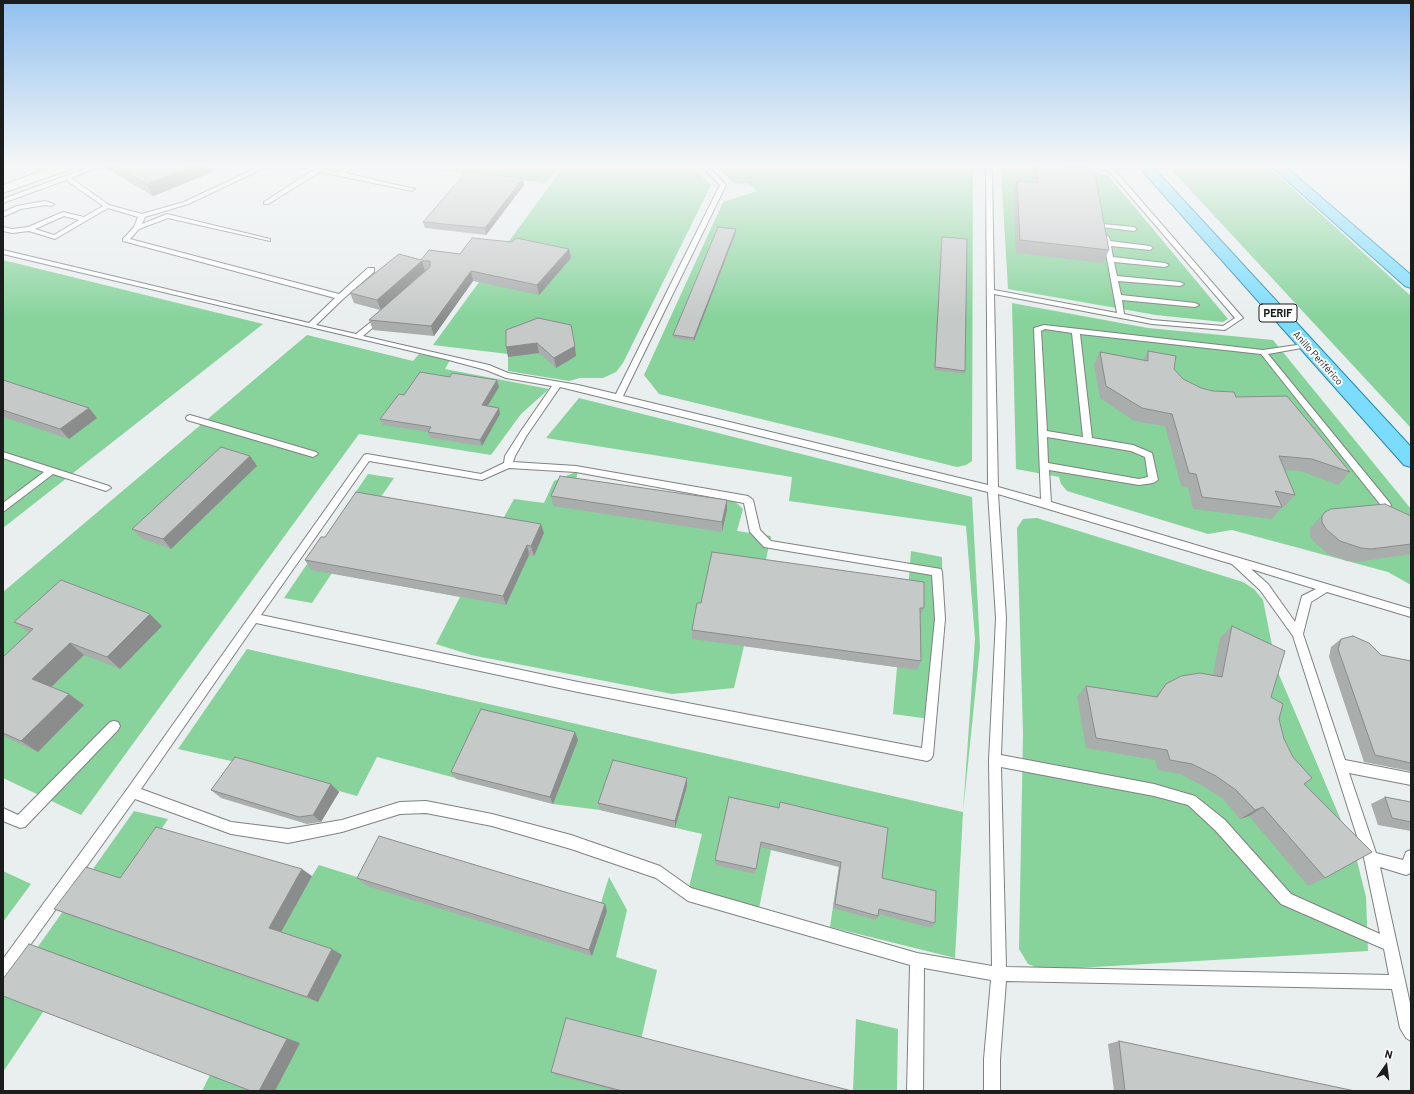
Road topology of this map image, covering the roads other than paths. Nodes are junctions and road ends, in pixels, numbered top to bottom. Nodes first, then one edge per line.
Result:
1 (56, 217) edge
2 (76, 217) edge
3 (88, 217) edge
4 (142, 217) edge
5 (164, 217) edge
6 (171, 217) edge
7 (707, 217) edge
8 (989, 217) edge
9 (1152, 217) edge
10 (1190, 217) edge
11 (1336, 217) edge
12 (85, 219) junction
13 (137, 228) junction
14 (3, 229) edge
15 (29, 229) junction
16 (1134, 229) dead end
17 (268, 240) dead end
18 (1107, 243) junction
19 (1150, 248) dead end
20 (3, 252) edge
21 (1110, 259) junction
22 (1165, 265) dead end
23 (371, 270) dead end
24 (1114, 278) junction
25 (1411, 282) edge
26 (1180, 284) dead end
27 (990, 291) junction
28 (340, 297) junction
29 (1118, 297) junction
30 (1195, 305) dead end
31 (387, 311) edge
32 (1121, 316) junction
33 (311, 326) junction
34 (1076, 331) junction
35 (357, 337) junction
36 (1307, 345) junction
37 (1263, 352) junction
38 (557, 385) junction
39 (618, 398) junction
40 (190, 418) dead end
41 (1042, 433) junction
42 (1088, 441) junction
43 (313, 454) dead end
44 (3, 455) edge
45 (1411, 460) edge
46 (508, 465) junction
47 (1044, 466) junction
48 (51, 470) junction
49 (106, 488) dead end
50 (993, 490) junction
51 (1046, 504) junction
52 (1386, 505) edge
53 (3, 508) edge
54 (1234, 560) junction
55 (1326, 588) junction
56 (1411, 613) edge
57 (253, 618) junction
58 (1298, 634) junction
59 (114, 726) dead end
60 (995, 760) junction
61 (1340, 765) junction
62 (1411, 779) edge
63 (132, 792) junction
64 (3, 814) edge
65 (1371, 858) junction
66 (1409, 866) edge
67 (1390, 945) junction
68 (917, 960) junction
69 (3, 971) edge
70 (999, 974) junction
71 (1398, 982) junction
72 (1411, 1033) edge
73 (914, 1091) edge
74 (992, 1091) edge

1 - 15 lane
2 - 12 lane
3 - 12 lane
4 - 13 lane
5 - 13 lane
6 - 17 lane
7 - 39 lane
8 - 27 lane
9 - 32 lane
10 - 36 main road, Anillo Periférico / PERIF
11 - 25 main road
12 - 15 lane
13 - 28 lane
14 - 15 lane
16 - 18 lane
18 - 19 lane
18 - 21 lane
20 - 33 lane
21 - 22 lane
21 - 24 lane
23 - 28 lane
24 - 26 lane
24 - 29 lane
27 - 32 lane
27 - 50 lane
28 - 33 lane
29 - 30 lane
29 - 32 lane
31 - 35 lane
33 - 35 lane
34 - 37 lane
34 - 41 lane
34 - 42 lane
35 - 38 lane
36 - 37 lane
36 - 45 main road, Anillo Periférico / PERIF
37 - 52 lane
38 - 39 lane
38 - 46 lane
39 - 50 lane
40 - 43 lane
41 - 42 lane
41 - 47 lane
42 - 47 lane
44 - 48 lane
46 - 57 lane
46 - 57 lane
47 - 51 lane
48 - 49 lane
48 - 53 lane
50 - 51 lane
50 - 60 lane
51 - 54 lane
54 - 55 lane
54 - 58 lane
55 - 56 lane
55 - 58 lane
57 - 63 lane
58 - 61 lane
59 - 64 lane
60 - 67 lane
60 - 70 lane
61 - 62 lane
61 - 65 lane
63 - 68 lane
63 - 69 lane
65 - 66 lane
65 - 67 lane
67 - 71 lane
68 - 70 lane
68 - 73 lane
70 - 71 lane
70 - 74 lane
71 - 72 lane

